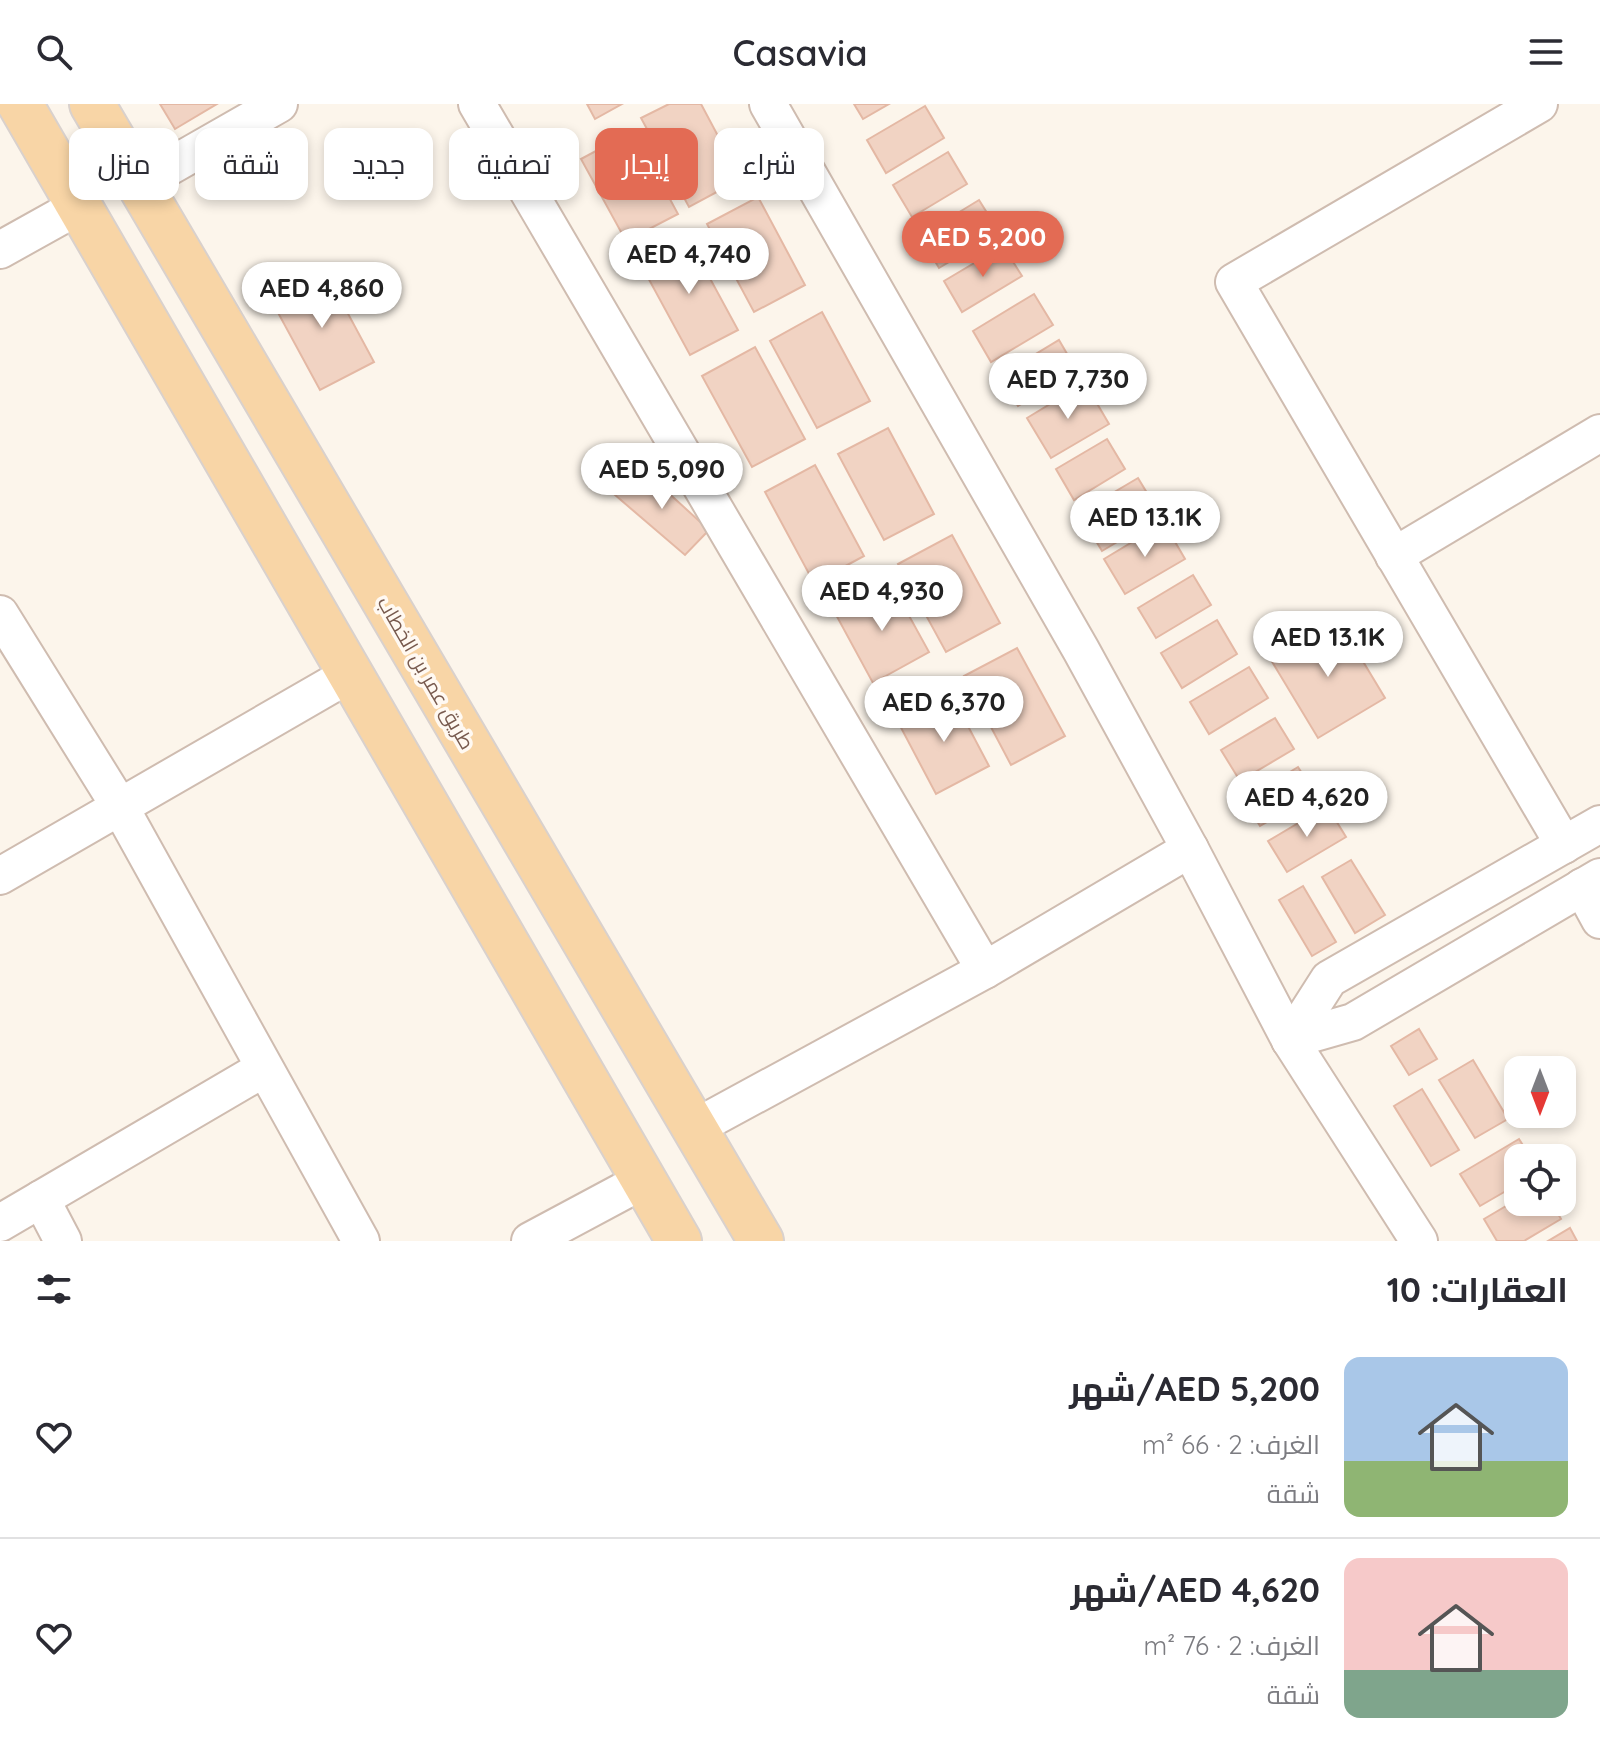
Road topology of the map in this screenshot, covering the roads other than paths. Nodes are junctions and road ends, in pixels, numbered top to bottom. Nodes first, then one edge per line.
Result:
1 (20, 104) edge
2 (92, 104) edge
3 (279, 104) edge
4 (477, 104) edge
5 (768, 104) edge
6 (1539, 104) edge
7 (106, 128) edge
8 (179, 161) edge
9 (148, 200) edge
10 (79, 206) junction
11 (0, 250) edge
12 (1600, 433) edge
13 (1394, 556) junction
14 (0, 614) edge
15 (350, 674) junction
16 (120, 807) junction
17 (1600, 824) edge
18 (1564, 845) junction
19 (1190, 849) junction
20 (0, 876) edge
21 (1591, 882) edge
22 (1600, 920) edge
23 (985, 970) junction
24 (1290, 1040) junction
25 (263, 1069) junction
26 (696, 1127) junction
27 (644, 1180) junction
28 (41, 1199) junction
29 (0, 1223) edge
30 (63, 1241) edge
31 (361, 1241) edge
32 (530, 1241) edge
33 (679, 1241) edge
34 (761, 1241) edge
35 (1419, 1241) edge

1 - 10 main road
2 - 7 main road, طريق عمر بن الخطاب
3 - 8 street
4 - 23 street
5 - 19 street
6 - 13 street
9 - 26 main road, طريق عمر بن الخطاب
10 - 11 street
10 - 15 main road
12 - 13 street
13 - 18 street
14 - 16 street
15 - 16 street
15 - 27 main road
16 - 20 street
16 - 25 street
17 - 18 street
18 - 24 street
19 - 23 street
19 - 24 street
21 - 22 street
21 - 24 street
23 - 26 street
24 - 35 street
25 - 28 street
25 - 31 street
26 - 34 main road, طريق عمر بن الخطاب
27 - 32 street
27 - 33 main road
28 - 29 street
28 - 30 street

